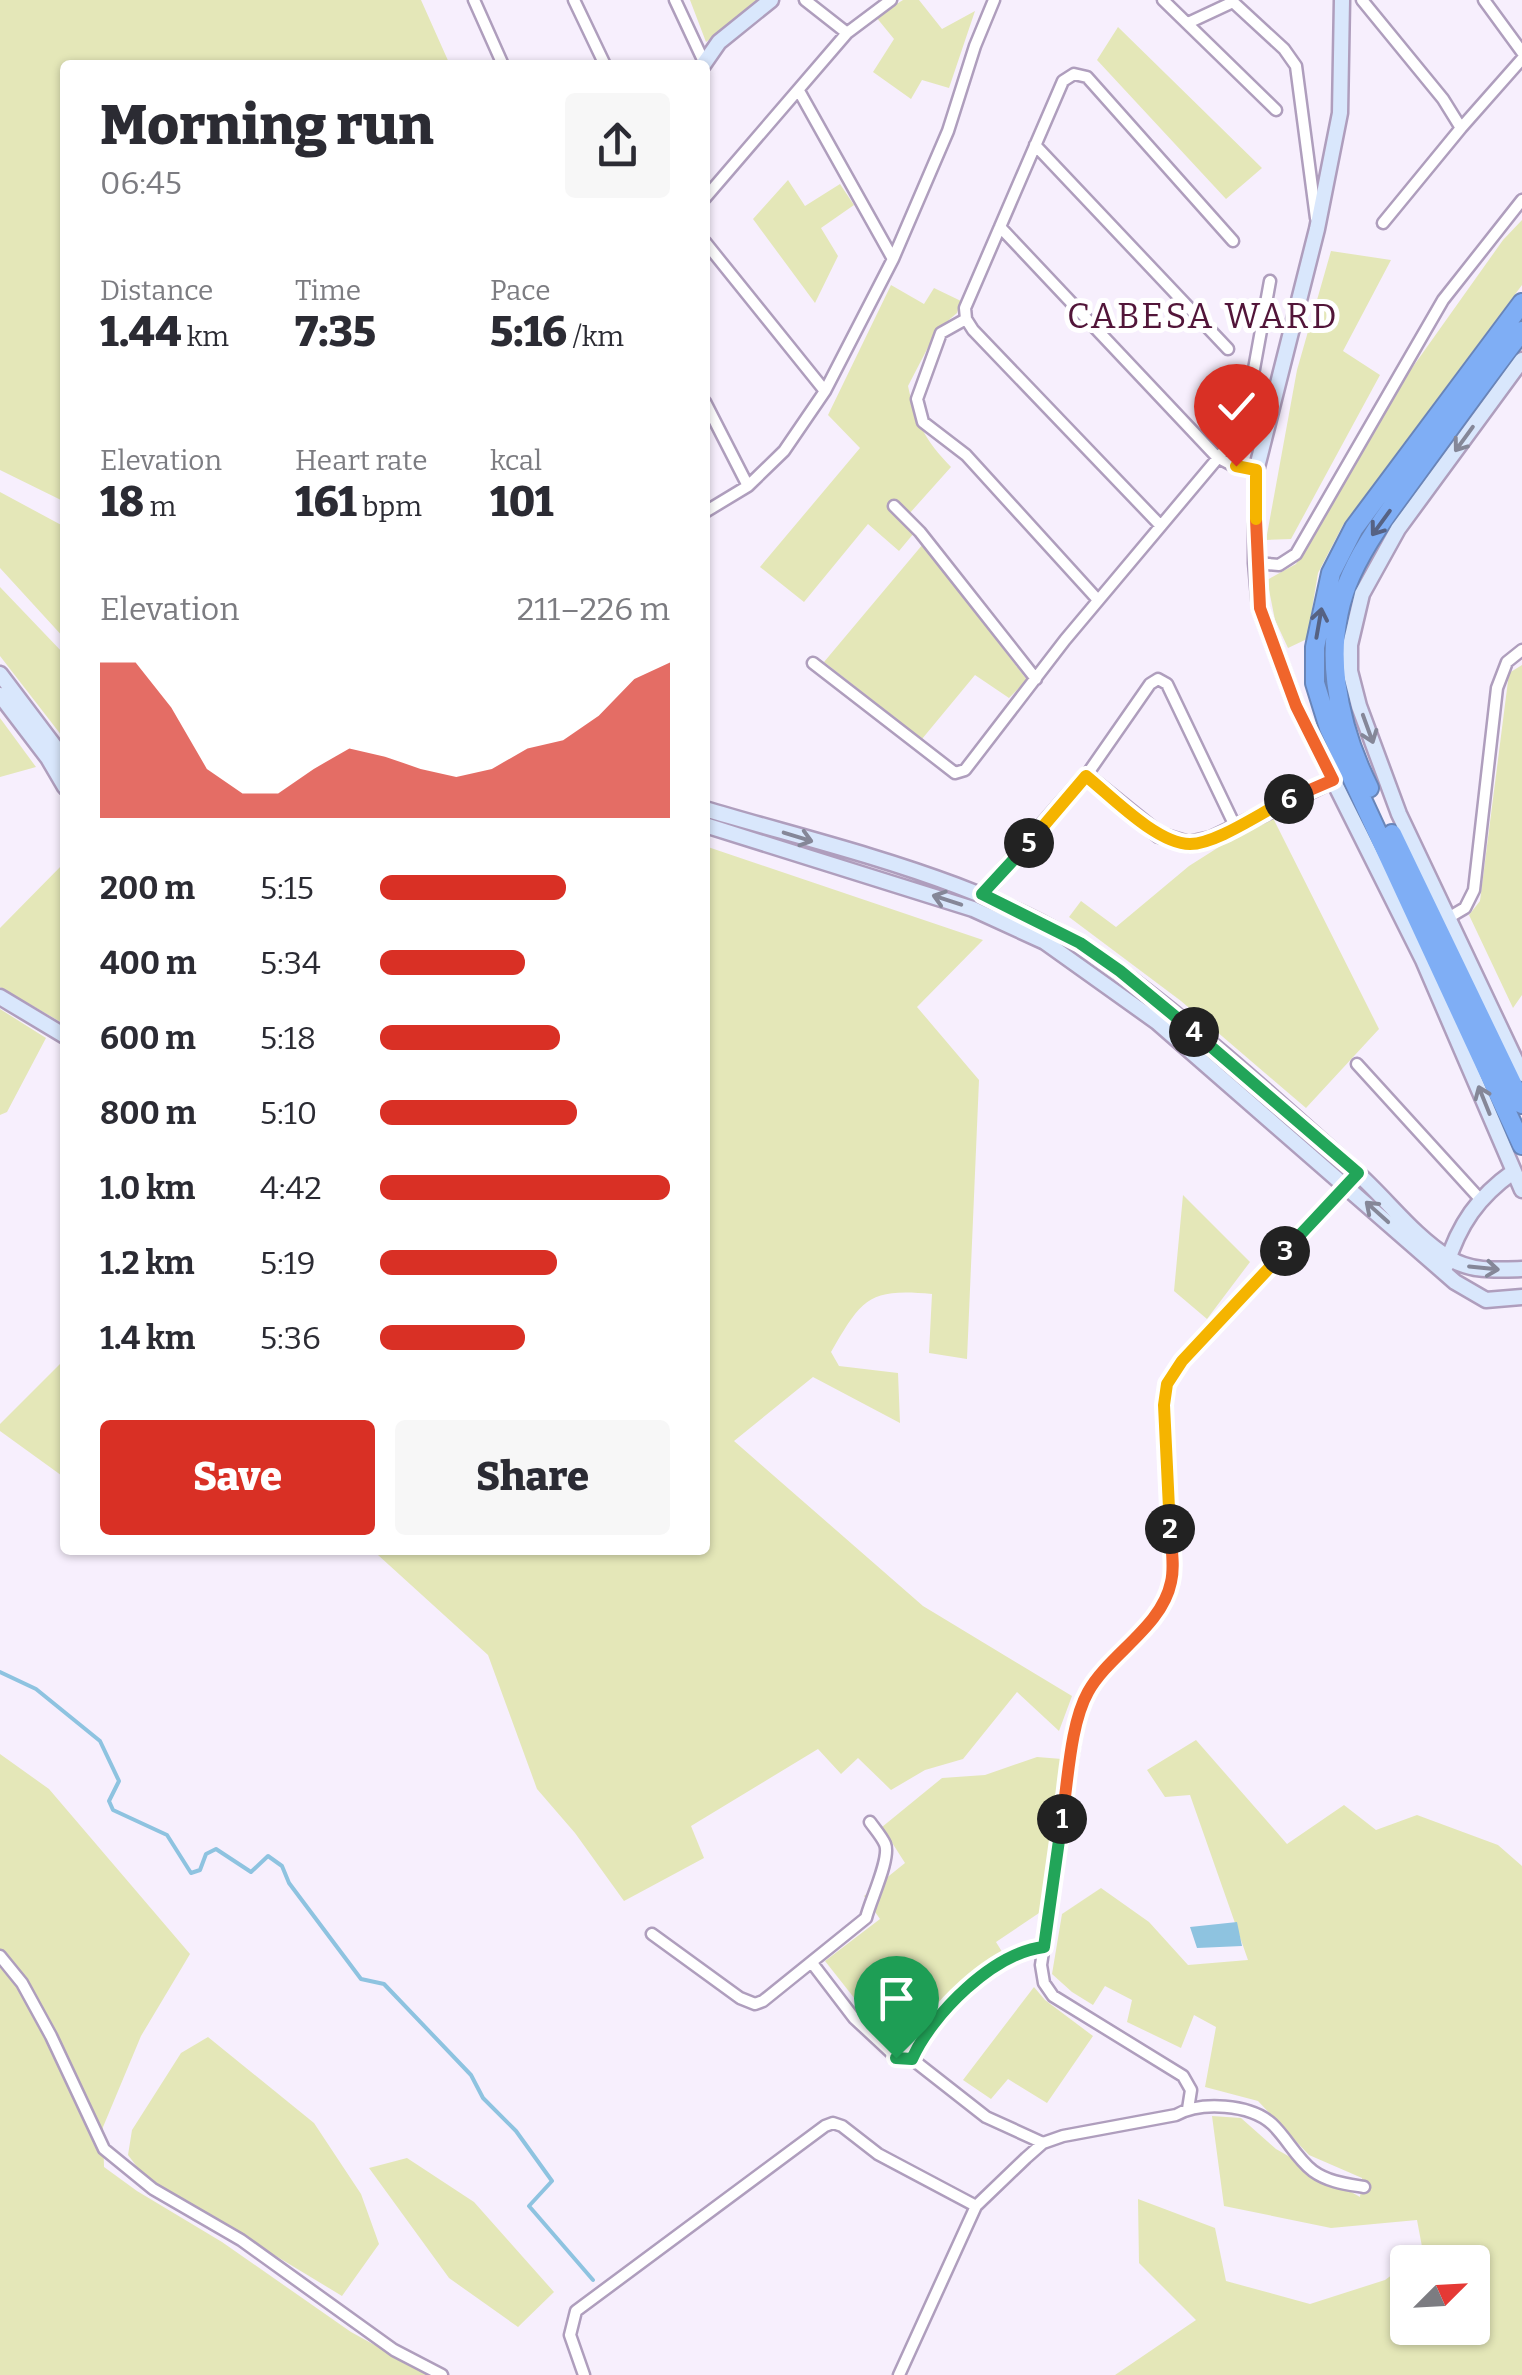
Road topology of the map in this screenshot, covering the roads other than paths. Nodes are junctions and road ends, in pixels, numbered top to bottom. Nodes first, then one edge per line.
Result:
1 (474, 0) edge
2 (574, 0) edge
3 (675, 0) edge
4 (771, 0) edge
5 (805, 0) edge
6 (890, 0) edge
7 (994, 0) edge
8 (1163, 0) edge
9 (1342, 0) edge
10 (1362, 0) edge
11 (1484, 0) edge
12 (1233, 1) edge
13 (1188, 23) junction
14 (848, 34) junction
15 (1522, 56) edge
16 (501, 60) edge
17 (604, 60) edge
18 (702, 60) edge
19 (707, 60) edge
20 (799, 91) junction
21 (1276, 110) dead end
22 (1461, 128) junction
23 (1034, 146) junction
24 (710, 192) edge
25 (1522, 200) edge
26 (1384, 223) dead end
27 (1000, 227) junction
28 (1318, 229) junction
29 (1233, 241) dead end
30 (710, 248) edge
31 (892, 259) junction
32 (1270, 281) dead end
33 (1522, 302) edge
34 (966, 319) junction
35 (1522, 331) edge
36 (1228, 348) dead end
37 (1522, 360) edge
38 (824, 391) junction
39 (710, 412) edge
40 (1217, 457) junction
41 (1256, 470) junction
42 (748, 486) junction
43 (894, 506) dead end
44 (710, 509) edge
45 (1160, 525) junction
46 (1256, 563) junction
47 (1098, 600) junction
48 (1522, 650) edge
49 (813, 663) dead end
50 (0, 674) edge
51 (1036, 679) junction
52 (0, 695) edge
53 (60, 753) edge
54 (1086, 776) junction
55 (60, 778) edge
56 (1333, 780) junction
57 (710, 811) edge
58 (710, 826) edge
59 (1235, 826) junction
60 (982, 894) junction
61 (1448, 918) junction
62 (0, 997) edge
63 (60, 1033) edge
64 (1357, 1064) dead end
65 (1522, 1074) edge
66 (1522, 1104) edge
67 (1522, 1146) edge
68 (1513, 1172) junction
69 (1352, 1179) junction
70 (1522, 1190) edge
71 (1480, 1199) junction
72 (1446, 1265) junction
73 (1522, 1269) edge
74 (1522, 1297) edge
75 (870, 1822) dead end
76 (652, 1934) dead end
77 (1044, 1947) junction
78 (0, 1956) edge
79 (812, 1963) junction
80 (912, 2059) junction
81 (1188, 2109) junction
82 (1043, 2142) junction
83 (1364, 2187) dead end
84 (976, 2206) junction
85 (442, 2375) edge
86 (584, 2375) edge
87 (899, 2375) edge

1 - 16 street
2 - 17 street
3 - 18 street
4 - 19 main road
5 - 14 street
6 - 14 street
7 - 31 street
8 - 13 street
9 - 28 main road
10 - 22 street
11 - 15 street
12 - 13 street
12 - 28 street
13 - 21 street
14 - 20 street
15 - 22 street
20 - 24 street
20 - 31 street
22 - 26 street
23 - 27 street
23 - 29 street
23 - 36 street
25 - 46 street
27 - 34 street
27 - 40 street
28 - 41 main road
30 - 38 street
31 - 38 street
32 - 40 street
67 -> 33 highway
34 - 45 street
34 - 47 street
35 -> 66 highway
37 -> 61 main road
38 - 42 street
39 - 42 street
40 - 41 street
40 - 45 street
41 - 46 main road
42 - 44 street
43 - 51 street
45 - 47 street
46 - 56 main road
47 - 51 street
48 - 61 street
49 - 51 street
50 - 53 main road
52 - 55 main road
54 - 59 main road
54 - 59 street
54 - 60 main road
56 - 59 main road
68 -> 56 main road
57 -> 60 main road
69 -> 58 main road
60 - 69 main road
61 - 65 main road
62 - 63 main road
64 - 71 street
68 - 70 main road
68 - 71 main road
69 - 72 main road
69 - 77 street
71 - 72 main road
72 -> 73 main road
72 - 74 main road
75 - 79 street
76 - 79 street
77 - 80 street
77 - 81 street
78 - 85 street
79 - 80 street
80 - 82 street
81 - 82 street
81 - 83 street
82 - 84 street
84 - 86 street
84 - 87 street

